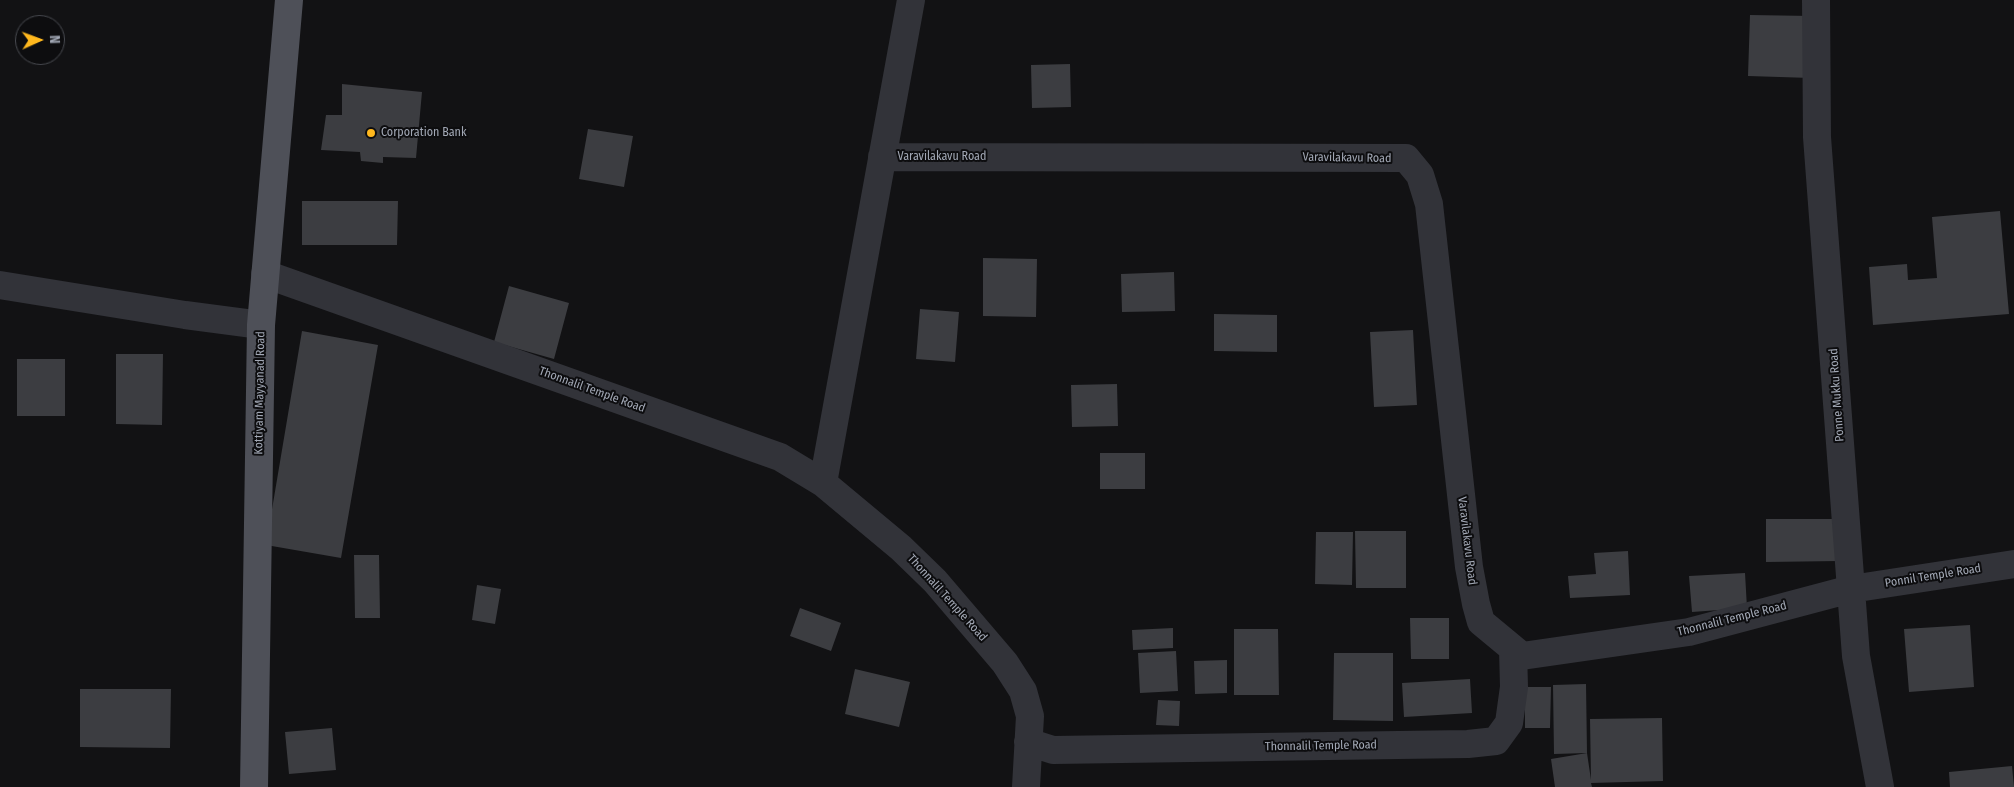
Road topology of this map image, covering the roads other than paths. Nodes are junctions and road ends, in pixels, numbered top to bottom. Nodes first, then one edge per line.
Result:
1 (289, 0) edge
2 (911, 0) edge
3 (1816, 0) edge
4 (882, 157) junction
5 (265, 274) junction
6 (0, 285) edge
7 (261, 324) junction
8 (823, 483) junction
9 (2014, 564) edge
10 (1851, 588) junction
11 (1518, 653) junction
12 (1028, 742) junction
13 (254, 787) edge
14 (1026, 787) edge
15 (1880, 787) edge

1 - 5 main road, Kottiyam Mayyanad Road
2 - 4 street
3 - 10 street, Ponne Mukku Road
4 - 8 street
4 - 11 street, Varavilakavu Road
5 - 7 main road, Kottiyam Mayyanad Road
5 - 8 street, Thonnalil Temple Road
6 - 7 street
7 - 13 main road, Kottiyam Mayyanad Road
8 - 12 street, Thonnalil Temple Road
9 - 10 street, Ponnil Temple Road
10 - 11 street, Thonnalil Temple Road
10 - 15 street, Ponne Mukku Road
11 - 12 street, Thonnalil Temple Road
12 - 14 street

